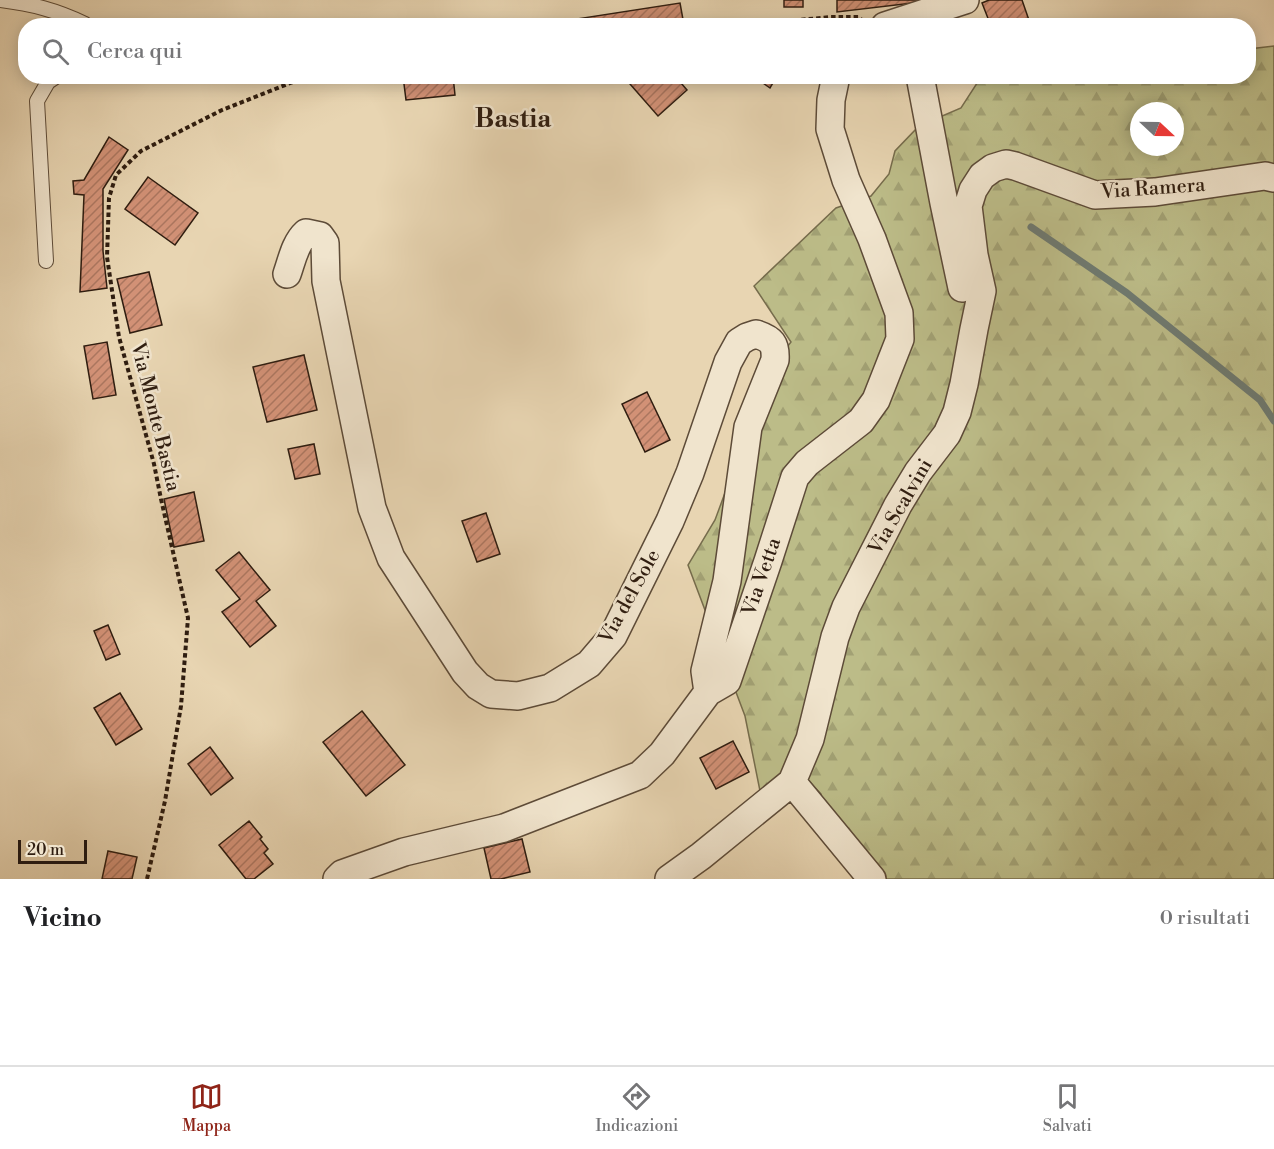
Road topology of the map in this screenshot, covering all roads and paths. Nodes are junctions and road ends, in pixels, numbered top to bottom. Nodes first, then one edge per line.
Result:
1 (0, 0) edge
2 (965, 0) edge
3 (72, 18) edge
4 (820, 18) edge
5 (862, 18) edge
6 (895, 18) edge
7 (47, 84) edge
8 (288, 84) edge
9 (922, 84) edge
10 (834, 88) edge
11 (1274, 178) edge
12 (46, 261) dead end
13 (287, 274) dead end
14 (974, 329) junction
15 (708, 692) junction
16 (792, 782) junction
17 (147, 879) edge
18 (337, 879) edge
19 (669, 879) edge
20 (872, 879) edge

1 - 3 lane
2 - 6 street
4 - 5 path
7 - 12 lane
8 - 17 path, Via Monte Bastia
9 - 14 street, Via Scalvini
10 - 15 street, Via Vetta
11 - 14 street, Via Ramera
13 - 15 street, Via del Sole
14 - 16 street, Via Scalvini
15 - 18 street, Via Vetta
16 - 19 street, Via Scalvini
16 - 20 street

